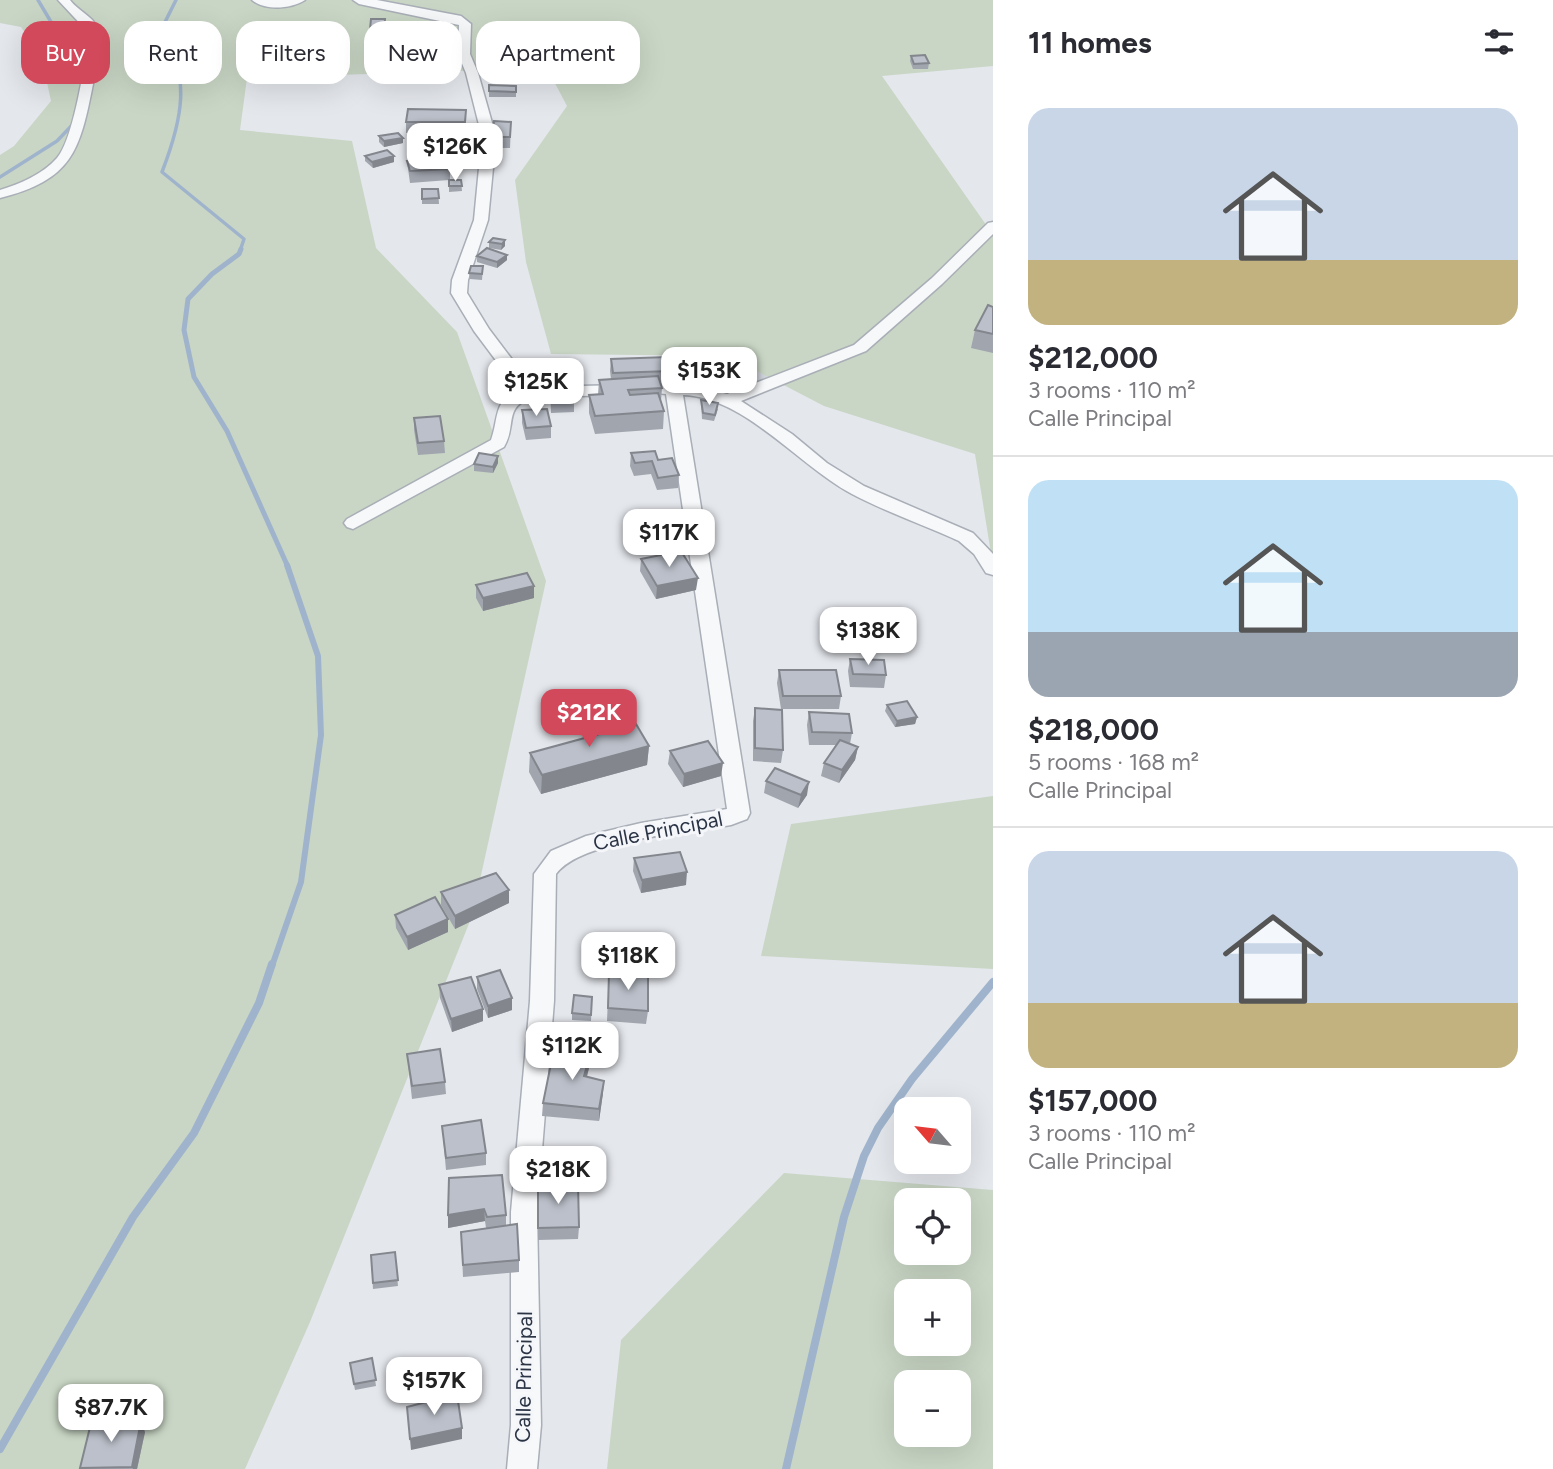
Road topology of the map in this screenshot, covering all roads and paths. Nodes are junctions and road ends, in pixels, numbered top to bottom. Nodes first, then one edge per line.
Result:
1 (64, 0) edge
2 (258, 0) edge
3 (299, 0) edge
4 (359, 0) edge
5 (0, 194) edge
6 (993, 226) edge
7 (674, 389) junction
8 (528, 392) junction
9 (728, 400) junction
10 (353, 523) dead end
11 (993, 569) edge
12 (522, 1469) edge

1 - 5 street
2 - 3 street
4 - 8 street
6 - 9 street
7 - 8 street
7 - 9 street
7 - 12 street, Calle Principal
8 - 10 street
9 - 11 street

